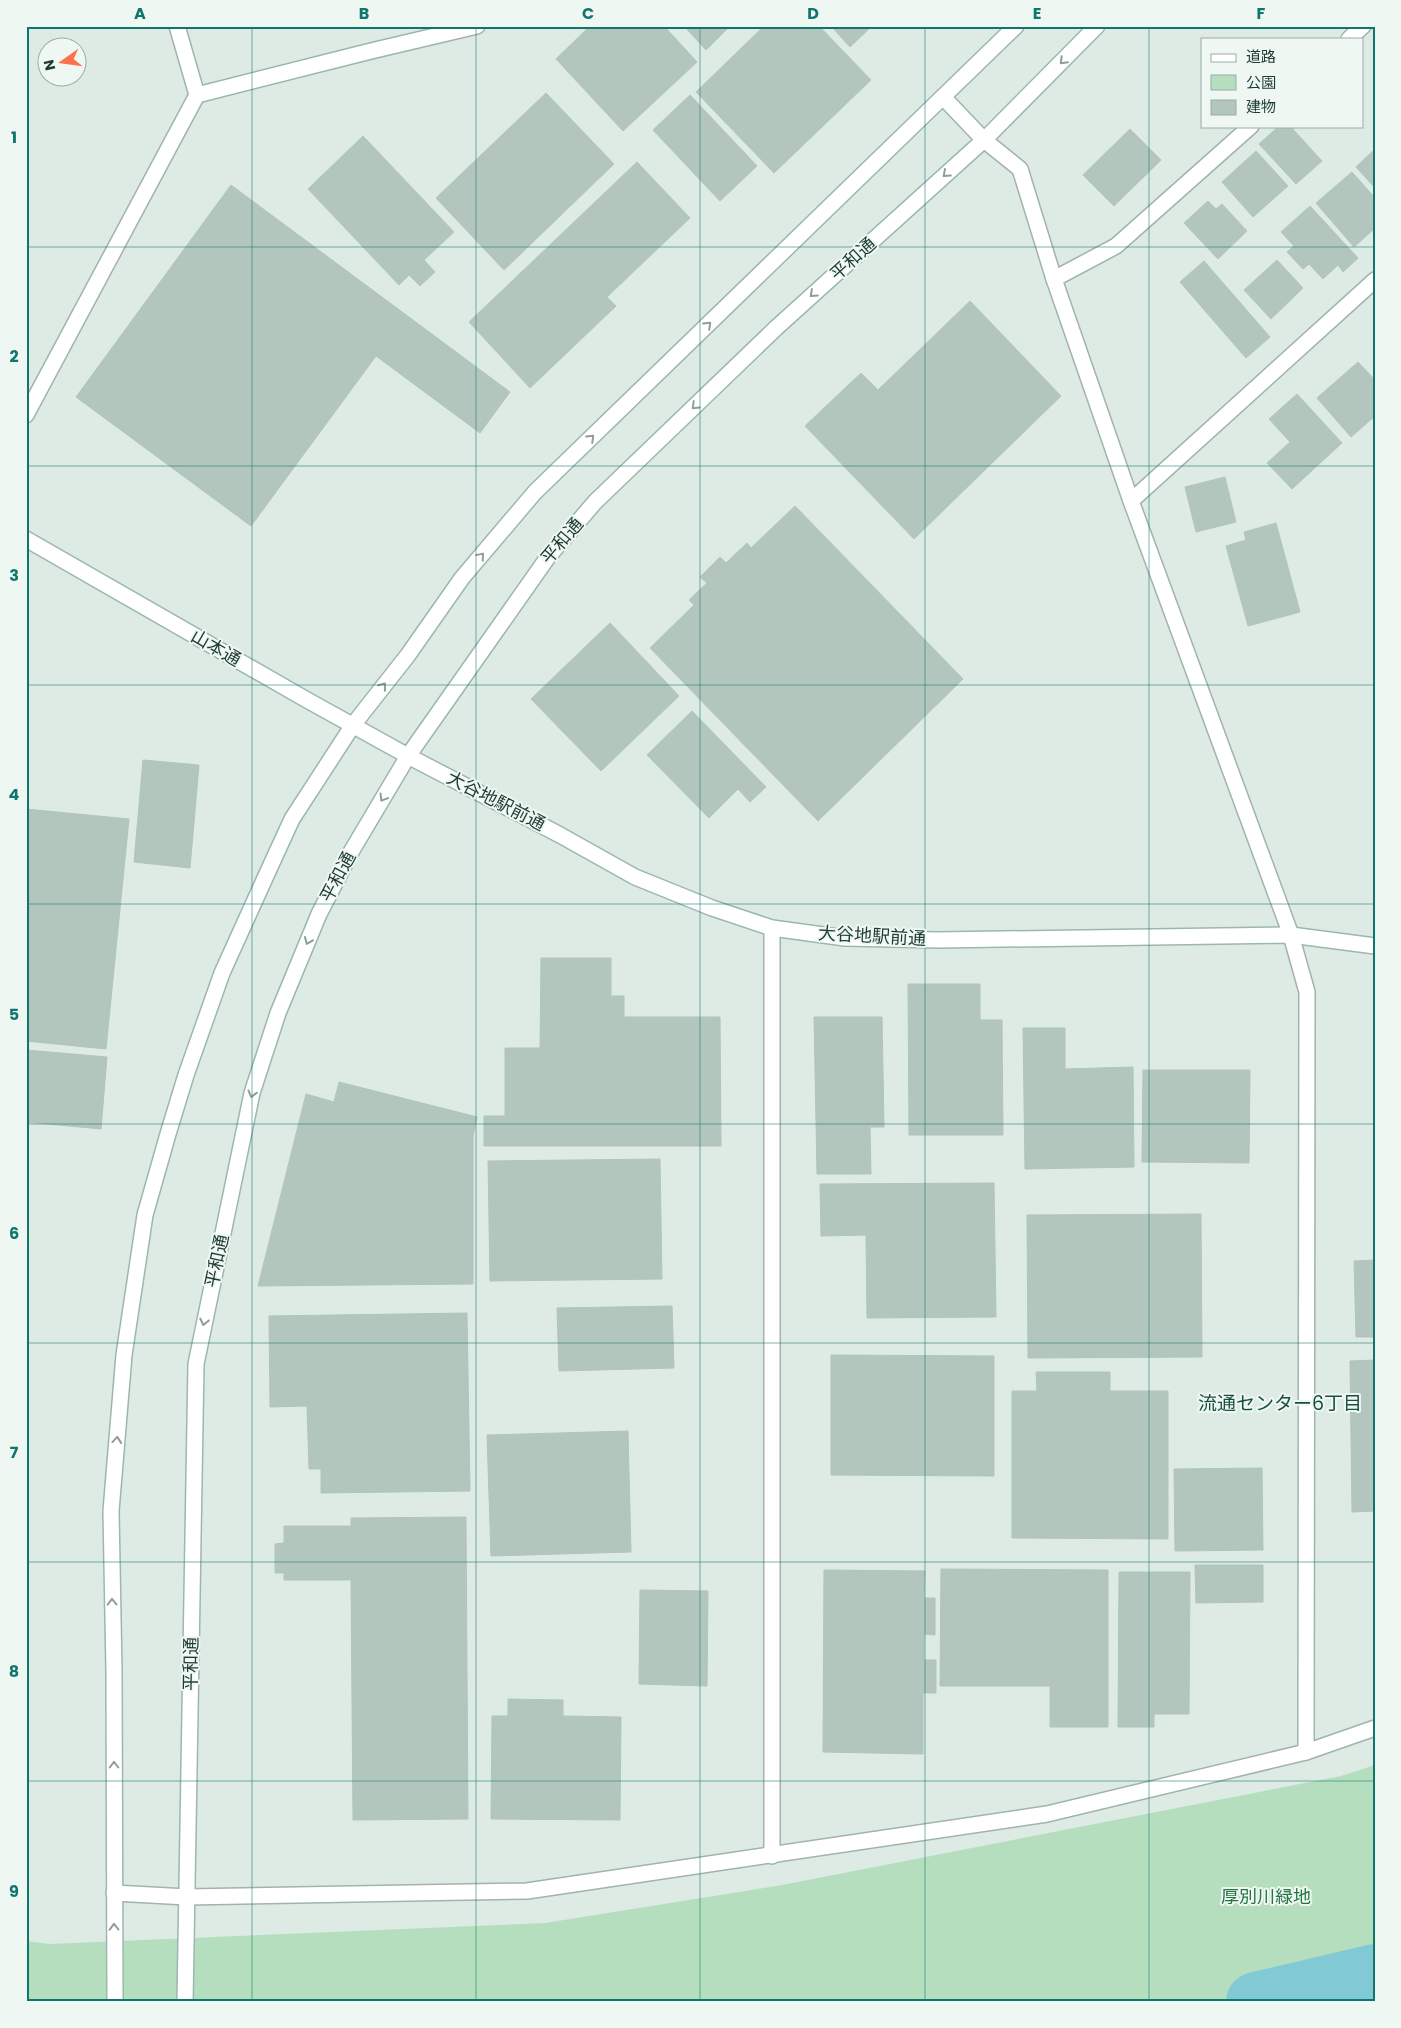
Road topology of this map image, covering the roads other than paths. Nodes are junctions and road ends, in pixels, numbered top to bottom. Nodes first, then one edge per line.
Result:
1 (177, 26) edge
2 (477, 26) edge
3 (1016, 26) edge
4 (1098, 26) edge
5 (1363, 26) edge
6 (1350, 38) edge
7 (197, 95) junction
8 (943, 97) junction
9 (1249, 128) edge
10 (984, 140) junction
11 (1054, 279) junction
12 (1375, 280) edge
13 (26, 414) edge
14 (1131, 501) junction
15 (26, 539) edge
16 (353, 725) junction
17 (408, 756) junction
18 (772, 928) junction
19 (1291, 935) junction
20 (1375, 946) edge
21 (1375, 1728) edge
22 (1306, 1752) junction
23 (772, 1856) junction
24 (114, 1893) junction
25 (187, 1897) junction
26 (115, 2002) edge
27 (185, 2002) edge

1 - 7 street
2 - 7 street
3 - 8 street
4 -> 10 street, 平和通
5 - 6 street
7 - 13 street
8 - 10 street
16 -> 8 street
9 - 11 street
10 - 11 street
10 -> 17 street, 平和通
11 - 14 street
12 - 14 street
14 - 19 street
15 - 16 street, 山本通
16 - 17 street, 山本通
24 -> 16 street
17 - 18 street, 大谷地駅前通
17 -> 25 street, 平和通
18 - 19 street, 大谷地駅前通
18 - 23 street
19 - 20 street, 大谷地駅前通
19 - 22 street
21 - 22 street
22 - 23 street
23 - 25 street
24 - 25 street
26 -> 24 street
25 - 27 street, 平和通

